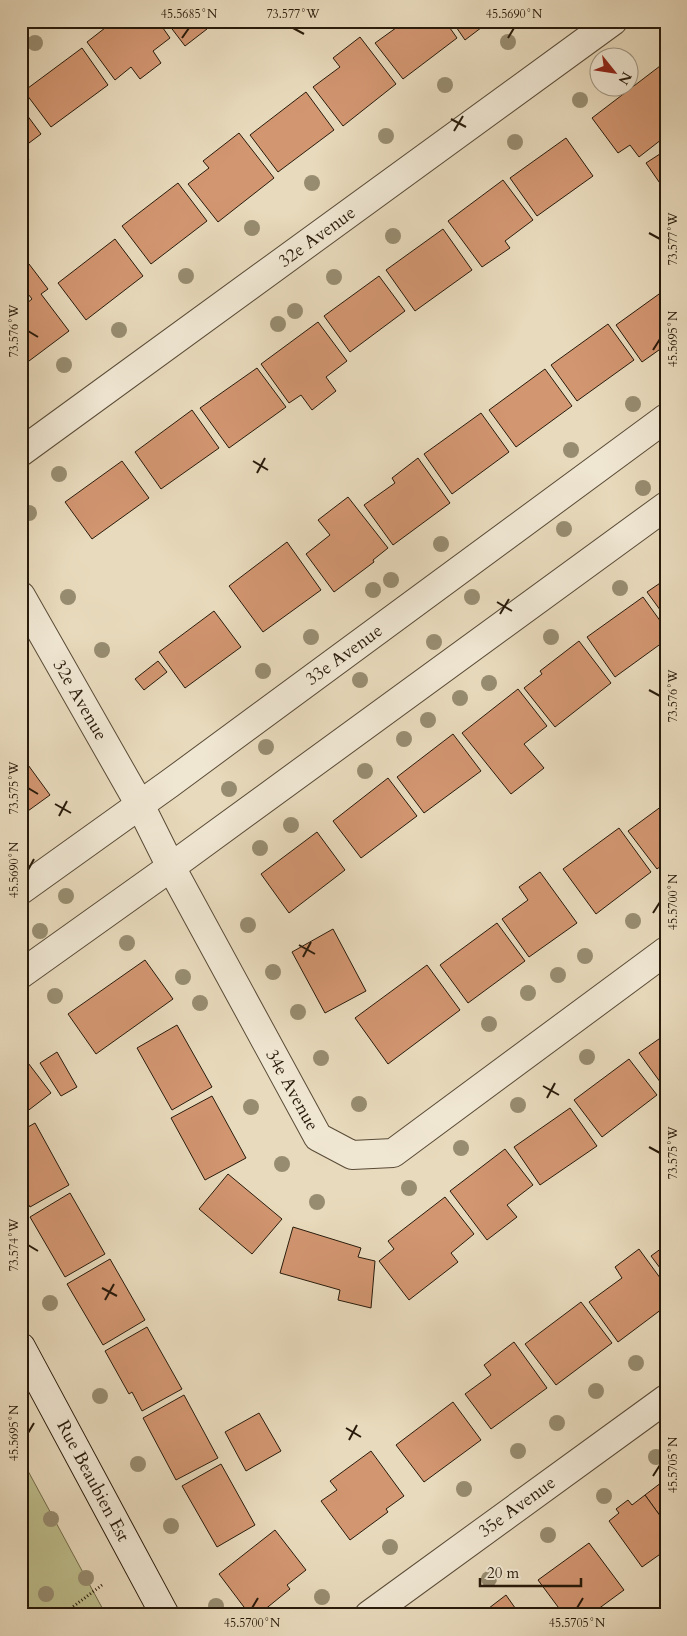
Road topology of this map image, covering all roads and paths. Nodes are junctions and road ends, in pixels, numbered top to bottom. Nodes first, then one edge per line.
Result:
1 (613, 21) edge
2 (666, 418) edge
3 (21, 452) edge
4 (666, 506) edge
5 (21, 596) edge
6 (140, 805) junction
7 (171, 868) junction
8 (21, 890) edge
9 (666, 951) edge
10 (21, 974) edge
11 (21, 1347) edge
12 (666, 1398) edge
13 (102, 1586) dead end
14 (62, 1615) edge
15 (165, 1615) edge
16 (369, 1615) edge

1 - 3 street, 32e Avenue
2 - 6 street, 33e Avenue
4 - 7 street
5 - 6 street, 32e Avenue
6 - 7 street, 34e Avenue
6 - 8 street, 33e Avenue
7 - 9 street, 34e Avenue
7 - 10 street
11 - 15 street, Rue Beaubien Est
12 - 16 street, 35e Avenue
13 - 14 path

